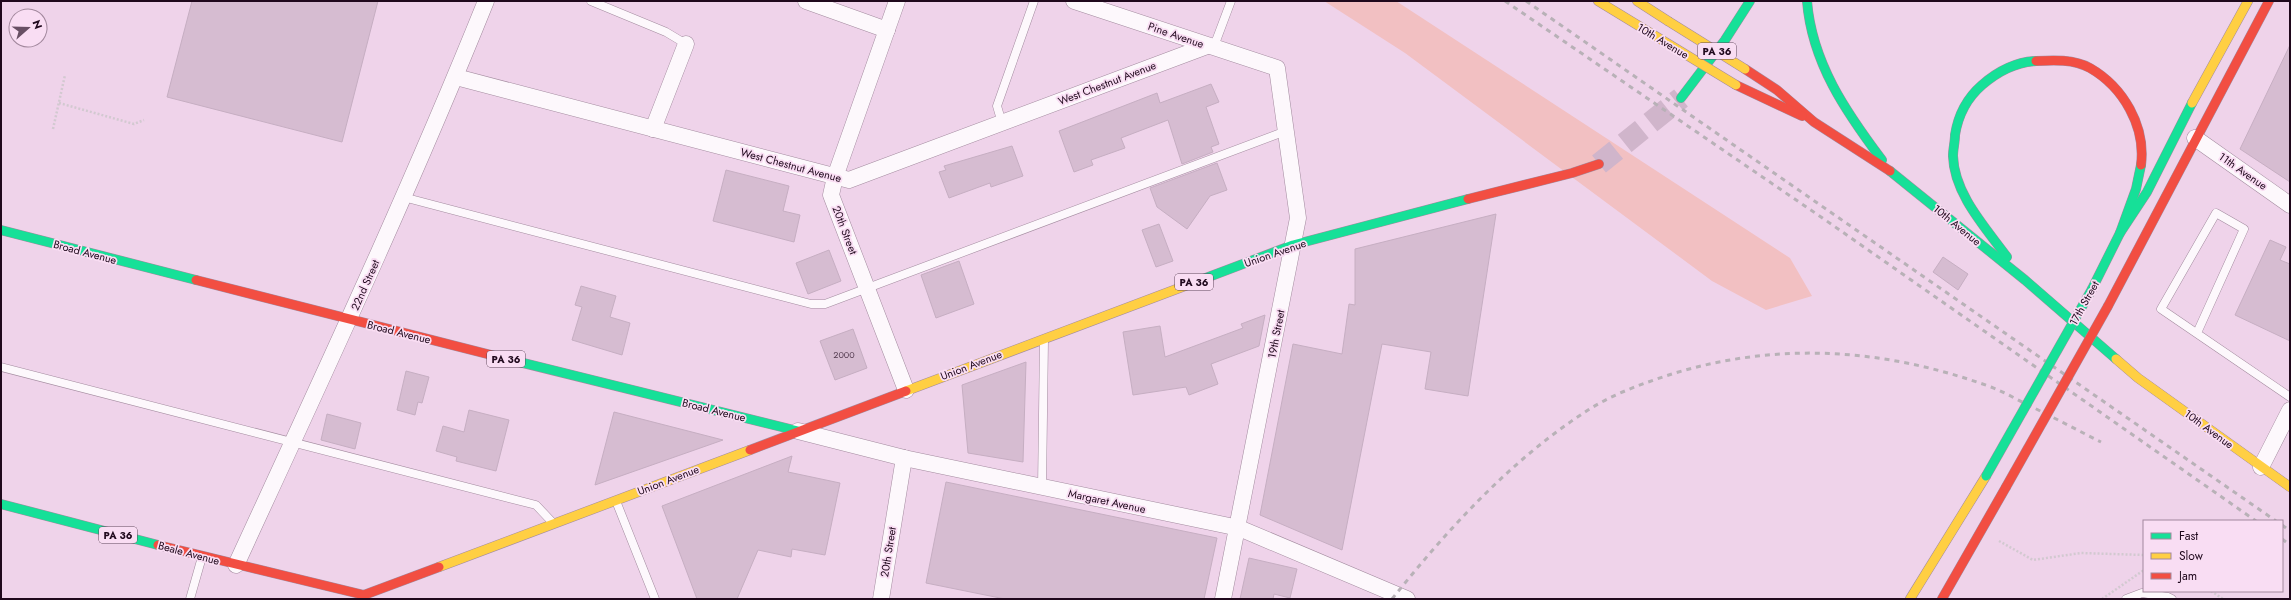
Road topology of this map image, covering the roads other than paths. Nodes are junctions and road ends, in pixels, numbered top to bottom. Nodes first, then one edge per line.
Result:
1 (486, 1) edge
2 (591, 1) edge
3 (806, 1) edge
4 (897, 1) edge
5 (1034, 1) edge
6 (1074, 1) edge
7 (1231, 1) edge
8 (1598, 1) edge
9 (1637, 1) edge
10 (1750, 1) edge
11 (1807, 1) edge
12 (2248, 1) edge
13 (2269, 1) edge
14 (887, 30) junction
15 (686, 44) joint
16 (1207, 46) junction
17 (1278, 68) joint
18 (456, 77) junction
19 (1681, 98) tunnel mouth
20 (1814, 122) junction
21 (1002, 123) junction
22 (653, 129) junction
23 (1286, 131) junction
24 (2195, 138) junction
25 (1599, 164) tunnel mouth
26 (1891, 172) junction
27 (835, 177) junction
28 (403, 197) junction
29 (2290, 205) edge
30 (1, 230) edge
31 (2120, 233) junction
32 (1292, 245) junction
33 (2025, 280) junction
34 (867, 288) junction
35 (349, 320) junction
36 (2197, 333) junction
37 (1044, 337) junction
38 (1, 367) edge
39 (906, 390) junction
40 (2290, 396) edge
41 (2290, 410) edge
42 (798, 431) junction
43 (292, 442) junction
44 (904, 458) junction
45 (2261, 467) junction
46 (2290, 487) edge
47 (1042, 488) junction
48 (616, 500) junction
49 (1, 504) edge
50 (553, 523) junction
51 (1239, 528) junction
52 (202, 556) junction
53 (236, 565) junction
54 (365, 598) edge
55 (190, 599) edge
56 (655, 599) edge
57 (881, 599) edge
58 (1223, 599) edge
59 (1407, 599) edge
60 (1910, 599) edge
61 (1942, 599) edge
62 (2126, 599) edge
63 (2172, 599) edge

1 - 18 street, 22nd Street
2 - 15 lane
3 - 14 street
4 - 14 street, 20th Street
5 - 21 lane
6 - 16 street, Pine Avenue
7 - 16 lane
8 - 20 main road, 10th Avenue, bridge
9 - 20 main road, bridge
10 - 19 main road, PA 36
11 - 26 main road
12 - 31 main road, 17th Street
13 - 24 main road, 17th Street
14 - 27 street, 20th Street
15 - 22 street
16 - 17 street, Pine Avenue
16 - 21 street, West Chestnut Avenue
17 - 23 street, 19th Street
18 - 22 street, West Chestnut Avenue
18 - 28 street, 22nd Street
20 - 26 main road, 10th Avenue
21 - 27 street, West Chestnut Avenue
22 - 27 street, West Chestnut Avenue
23 - 32 street, 19th Street
23 - 34 lane
24 - 29 street, 11th Avenue
24 - 61 main road, 17th Street, bridge
25 - 32 main road, Union Avenue / PA 36
26 - 33 main road, 10th Avenue
27 - 34 street, 20th Street
28 - 34 lane
28 - 35 street, 22nd Street
30 - 35 main road, Broad Avenue / PA 36
31 - 33 main road
31 - 60 main road, 17th Street, bridge
32 - 37 main road, Union Avenue / PA 36
32 - 51 street, 19th Street
33 - 45 main road, 10th Avenue
34 - 39 street, 20th Street
35 - 42 main road, Broad Avenue / PA 36
35 - 43 street, 22nd Street
36 - 36 lane
36 - 40 lane
37 - 39 main road, Union Avenue / PA 36
37 - 47 lane
38 - 43 lane
39 - 42 main road, Union Avenue / PA 36
41 - 45 street
42 - 44 street, Margaret Avenue
42 - 48 main road, Union Avenue / PA 36
43 - 50 lane
43 - 53 street, 22nd Street
44 - 47 street, Margaret Avenue
44 - 57 street, 20th Street
45 - 46 main road, 10th Avenue
47 - 51 street, Margaret Avenue
48 - 50 main road, Union Avenue / PA 36
48 - 56 lane
49 - 52 main road, Beale Avenue / PA 36
50 - 54 main road, Union Avenue / PA 36
51 - 58 street, 19th Street
51 - 59 street, Margaret Avenue
52 - 53 main road, Beale Avenue / PA 36
52 - 55 lane
53 - 54 main road, Beale Avenue / PA 36
62 - 63 lane

